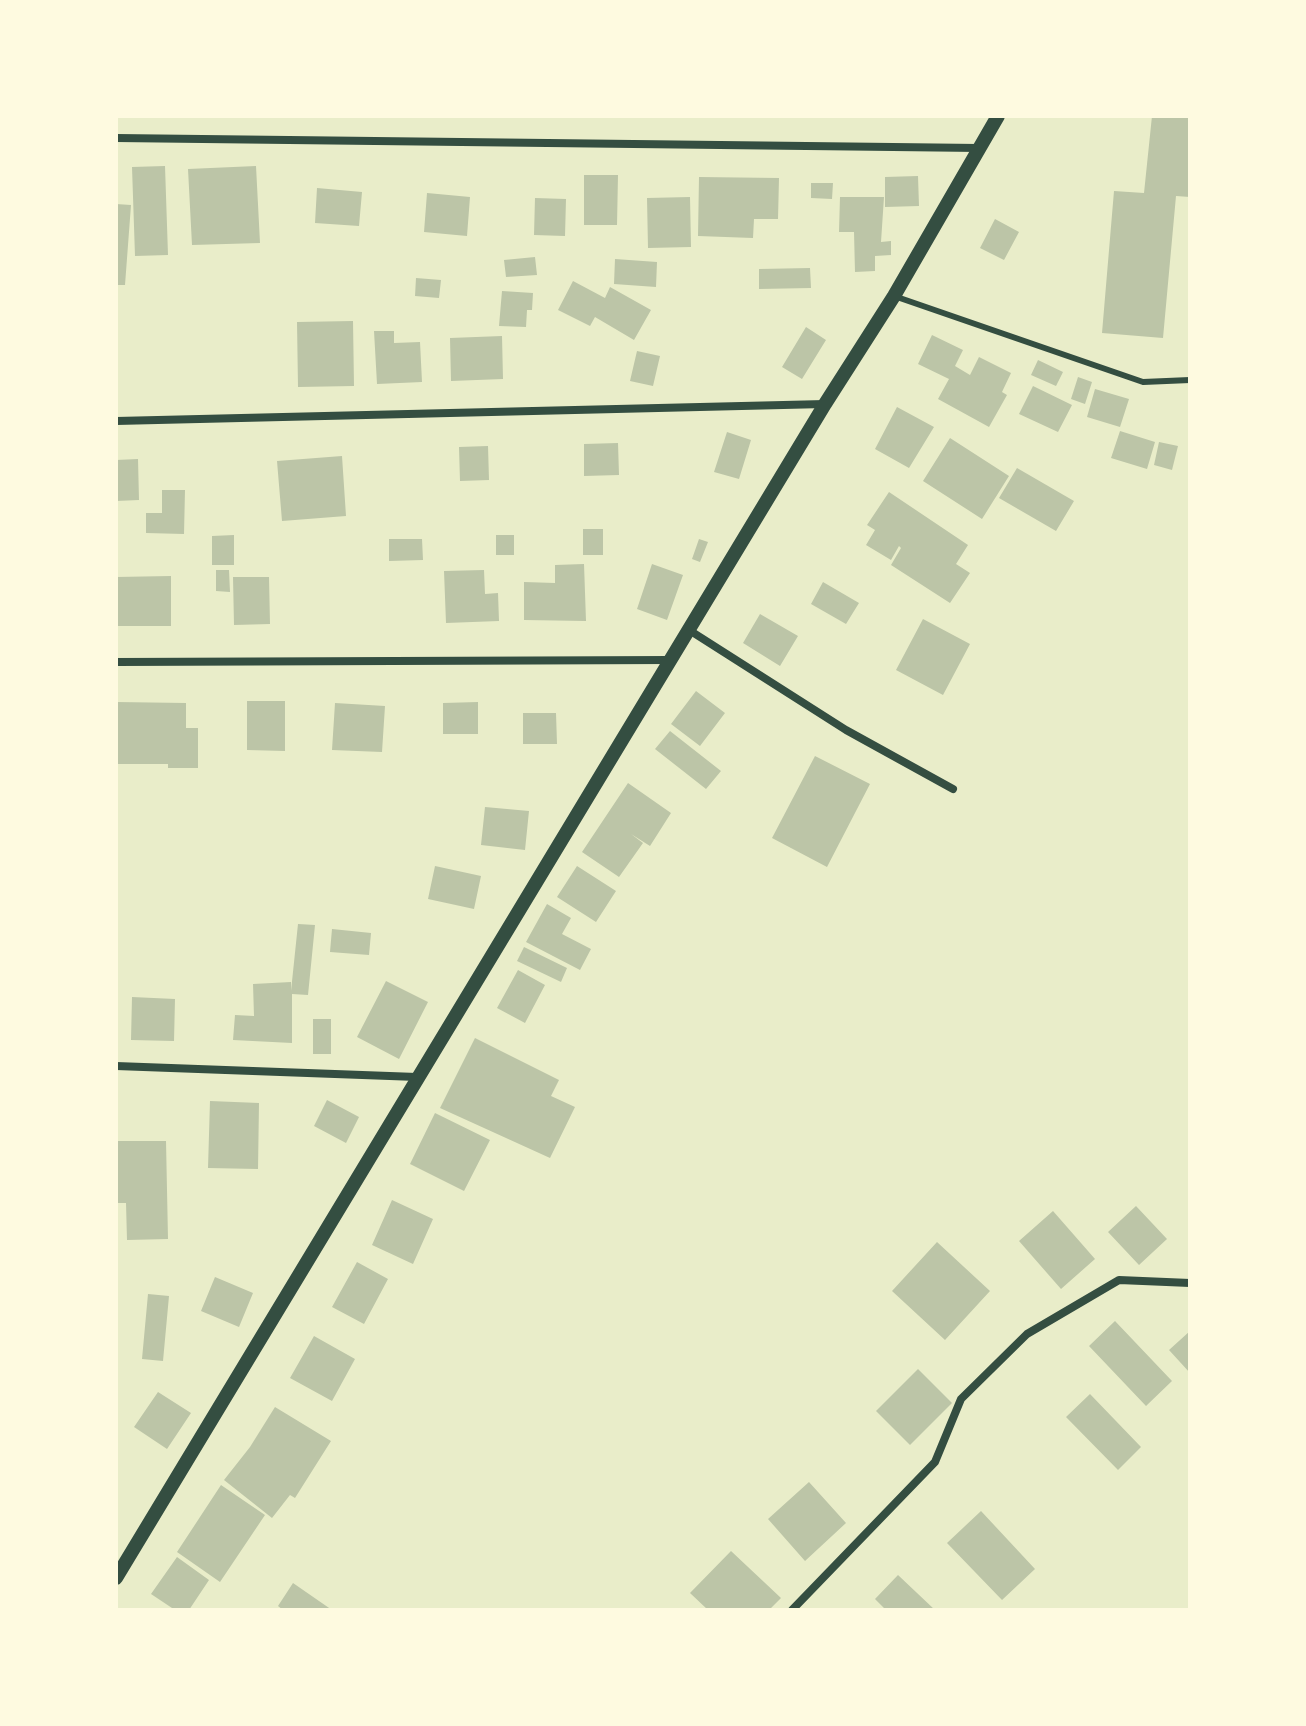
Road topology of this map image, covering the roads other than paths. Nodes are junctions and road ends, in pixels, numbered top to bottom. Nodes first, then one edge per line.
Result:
1 (998, 116) edge
2 (116, 138) edge
3 (980, 148) junction
4 (894, 296) junction
5 (1190, 380) edge
6 (825, 404) junction
7 (116, 421) edge
8 (689, 630) junction
9 (671, 660) junction
10 (116, 662) edge
11 (953, 789) dead end
12 (116, 1066) edge
13 (417, 1077) junction
14 (1190, 1283) edge
15 (116, 1578) edge
16 (792, 1610) edge

1 - 3 street
2 - 3 street
3 - 4 street
4 - 5 lane
4 - 6 street
6 - 7 street
6 - 8 street
8 - 9 street
8 - 11 street
9 - 10 street
9 - 13 street
12 - 13 street
13 - 15 street
14 - 16 street

